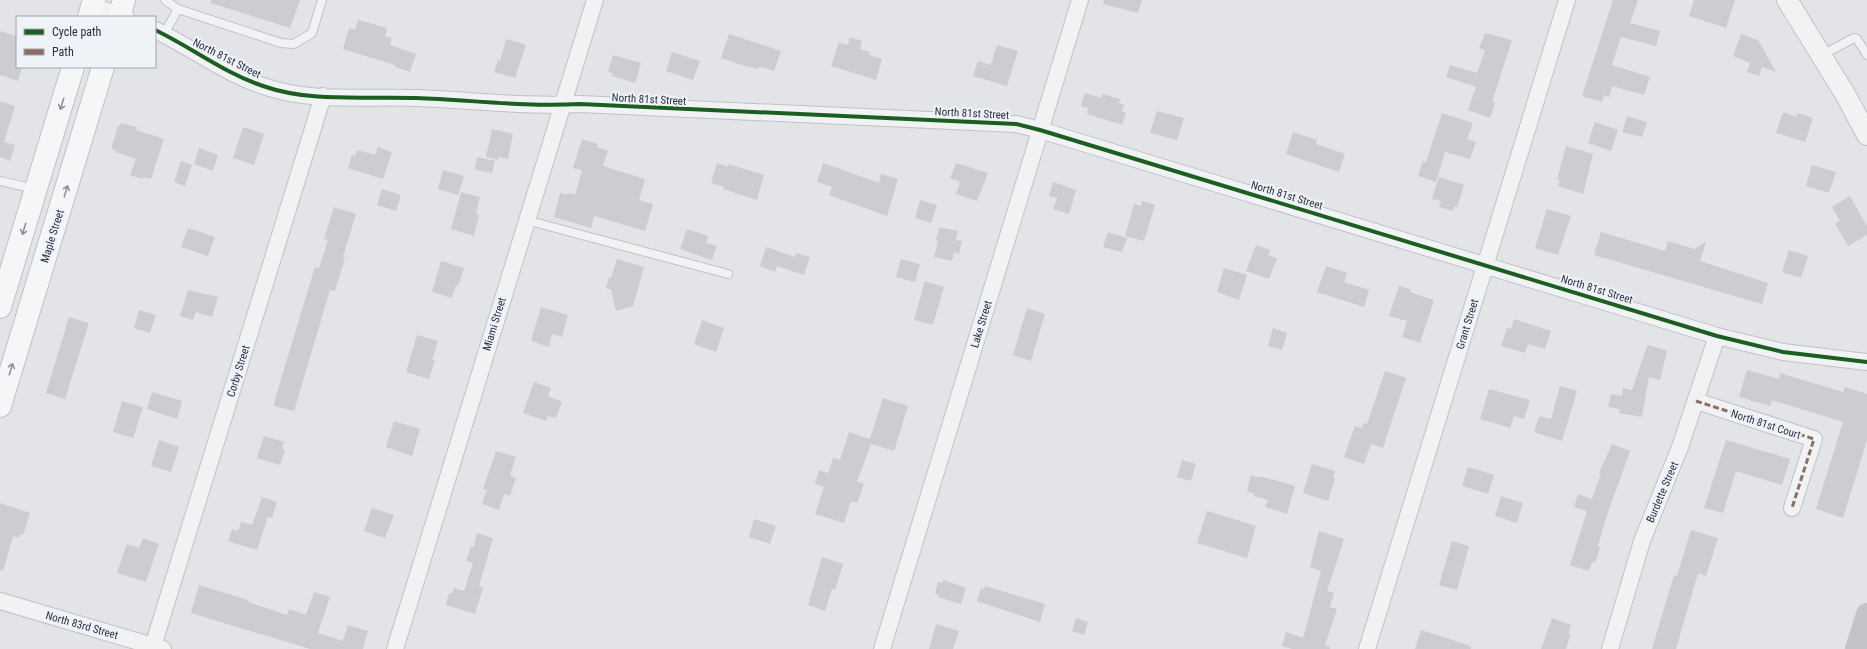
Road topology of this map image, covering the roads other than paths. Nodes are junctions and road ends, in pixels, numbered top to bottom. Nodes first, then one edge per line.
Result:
1 (165, 0) edge
2 (322, 0) edge
3 (595, 0) edge
4 (1080, 0) edge
5 (1567, 0) edge
6 (1787, 0) edge
7 (91, 8) edge
8 (178, 9) junction
9 (122, 12) edge
10 (160, 32) edge
11 (1821, 55) junction
12 (1867, 55) edge
13 (73, 68) edge
14 (103, 68) edge
15 (323, 96) junction
16 (561, 105) junction
17 (1040, 130) junction
18 (1867, 135) edge
19 (0, 181) edge
20 (36, 189) junction
21 (526, 220) junction
22 (1485, 264) junction
23 (728, 274) dead end
24 (0, 307) edge
25 (1717, 336) junction
26 (1867, 362) edge
27 (1696, 401) junction
28 (0, 406) edge
29 (1792, 508) dead end
30 (0, 602) edge
31 (1867, 614) edge
32 (158, 647) edge
33 (395, 649) edge
34 (882, 649) edge
35 (1367, 649) edge
36 (1610, 649) edge
37 (1856, 649) edge

1 - 8 lane
2 - 8 lane
3 - 16 street, Miami Street
4 - 17 street, Lake Street
5 - 22 street, Grant Street
6 - 11 street
7 - 9 street
8 - 10 lane
10 - 15 street, North 81st Street
11 - 12 lane
11 - 18 street
13 -> 20 main road
28 -> 14 main road, Maple Street
15 - 16 street, North 81st Street
15 - 32 street, Corby Street
16 - 17 street, North 81st Street
16 - 21 street, Miami Street
17 - 22 street, North 81st Street
17 - 34 street, Lake Street
19 - 20 lane
20 -> 24 main road
21 - 23 lane
21 - 33 street, Miami Street
22 - 25 street, North 81st Street
22 - 35 street, Grant Street
25 - 26 street, North 81st Street
25 - 27 street, Burdette Street
27 - 29 street, North 81st Court
27 - 36 street, Burdette Street
30 - 32 street, North 83rd Street
31 - 37 main road

